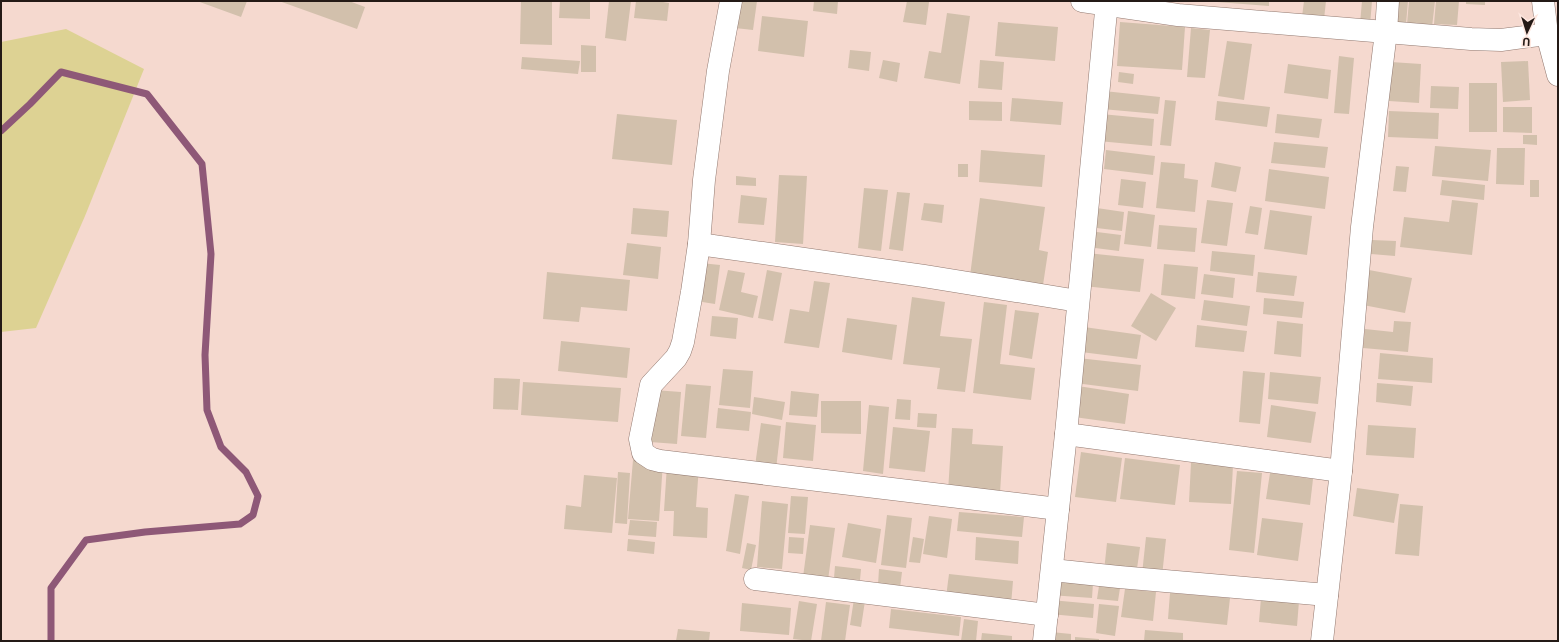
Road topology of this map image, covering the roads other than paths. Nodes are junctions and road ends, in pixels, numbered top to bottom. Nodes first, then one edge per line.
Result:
1 (731, 1) edge
2 (1082, 1) edge
3 (1388, 1) edge
4 (1542, 1) edge
5 (1107, 2) edge
6 (1179, 8) edge
7 (1386, 32) junction
8 (1547, 34) junction
9 (1558, 75) edge
10 (699, 244) junction
11 (1078, 301) junction
12 (1066, 434) junction
13 (1341, 471) junction
14 (1058, 509) junction
15 (1052, 570) junction
16 (755, 579) dead end
17 (1328, 595) junction
18 (1047, 615) junction
19 (1044, 641) edge
20 (1322, 641) edge

1 - 10 street
2 - 5 street
3 - 7 street
4 - 8 street
5 - 6 street
5 - 11 street
6 - 7 street
7 - 8 street
7 - 13 street
8 - 9 street
10 - 11 street
10 - 14 street
11 - 12 street
12 - 13 street
12 - 14 street
13 - 17 street
14 - 15 street
15 - 17 street
15 - 18 street
16 - 18 street
17 - 20 street
18 - 19 street

